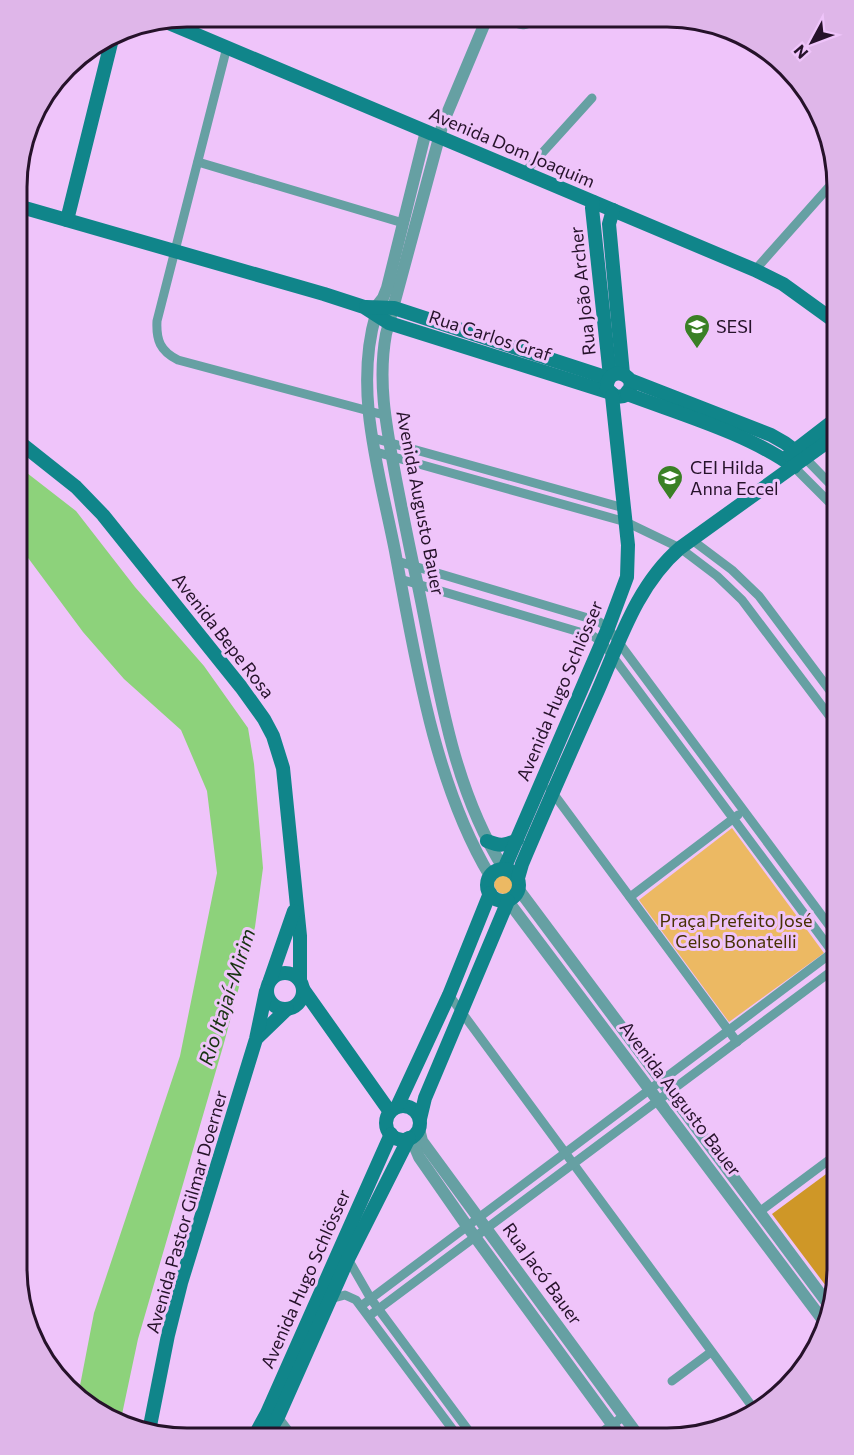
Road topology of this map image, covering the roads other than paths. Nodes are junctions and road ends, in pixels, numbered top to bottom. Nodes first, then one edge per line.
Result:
1 (179, 27) edge
2 (483, 27) edge
3 (110, 47) edge
4 (227, 47) junction
5 (592, 98) dead end
6 (426, 131) junction
7 (439, 137) junction
8 (198, 162) junction
9 (524, 173) junction
10 (827, 189) edge
11 (593, 202) junction
12 (27, 209) edge
13 (613, 210) junction
14 (68, 220) junction
15 (409, 225) junction
16 (175, 250) junction
17 (755, 270) junction
18 (394, 308) junction
19 (372, 309) junction
20 (827, 316) edge
21 (389, 322) junction
22 (440, 323) junction
23 (435, 337) junction
24 (511, 346) junction
25 (506, 360) junction
26 (618, 377) junction
27 (610, 394) junction
28 (627, 394) junction
29 (369, 412) junction
30 (384, 415) junction
31 (709, 418) junction
32 (827, 427) edge
33 (373, 438) junction
34 (827, 440) edge
35 (389, 443) junction
36 (27, 448) edge
37 (376, 452) junction
38 (392, 457) junction
39 (794, 458) junction
40 (486, 470) junction
41 (483, 482) junction
42 (827, 483) edge
43 (548, 487) junction
44 (827, 498) edge
45 (545, 500) junction
46 (625, 515) junction
47 (686, 544) junction
48 (397, 561) junction
49 (413, 566) junction
50 (400, 579) junction
51 (417, 584) junction
52 (516, 596) junction
53 (511, 612) junction
54 (779, 622) junction
55 (608, 628) junction
56 (767, 630) junction
57 (602, 642) junction
58 (619, 642) junction
59 (613, 657) junction
60 (438, 685) junction
61 (827, 686) edge
62 (423, 688) junction
63 (827, 700) edge
64 (820, 703) junction
65 (827, 712) edge
66 (697, 747) junction
67 (686, 755) junction
68 (459, 765) junction
69 (445, 770) junction
70 (542, 778) junction
71 (553, 792) junction
72 (744, 811) junction
73 (733, 819) junction
74 (517, 840) junction
75 (487, 841) junction
76 (504, 869) junction
77 (490, 876) junction
78 (518, 884) junction
79 (489, 893) junction
80 (630, 897) junction
81 (508, 901) junction
82 (296, 906) junction
83 (822, 916) junction
84 (812, 923) junction
85 (827, 923) edge
86 (827, 942) edge
87 (827, 960) edge
88 (827, 974) edge
89 (301, 984) junction
90 (268, 985) junction
91 (592, 988) junction
92 (448, 995) junction
93 (581, 997) junction
94 (290, 1008) junction
95 (460, 1012) junction
96 (328, 1024) junction
97 (728, 1031) junction
98 (256, 1039) junction
99 (736, 1042) junction
100 (662, 1081) junction
101 (650, 1090) junction
102 (670, 1092) junction
103 (658, 1101) junction
104 (394, 1109) junction
105 (414, 1131) junction
106 (391, 1134) junction
107 (565, 1153) junction
108 (716, 1154) junction
109 (827, 1161) edge
110 (705, 1163) junction
111 (573, 1164) junction
112 (733, 1177) junction
113 (722, 1186) junction
114 (759, 1212) junction
115 (479, 1218) junction
116 (467, 1226) junction
117 (487, 1228) junction
118 (475, 1237) junction
119 (348, 1259) junction
120 (330, 1299) junction
121 (371, 1299) junction
122 (824, 1299) edge
123 (361, 1306) junction
124 (378, 1309) junction
125 (369, 1316) junction
126 (820, 1316) edge
127 (559, 1327) junction
128 (548, 1336) junction
129 (711, 1352) junction
130 (672, 1381) dead end
131 (436, 1386) junction
132 (426, 1393) junction
133 (750, 1405) edge
134 (624, 1416) junction
135 (278, 1417) junction
136 (150, 1424) edge
137 (612, 1425) junction
138 (259, 1428) edge
139 (272, 1428) edge
140 (286, 1428) edge
141 (452, 1428) edge
142 (467, 1428) edge
143 (608, 1428) edge
144 (614, 1428) edge
145 (633, 1428) edge

1 - 4 main road, Avenida Dom Joaquim
2 - 7 street, Avenida Augusto Bauer
3 - 14 main road
4 - 6 main road, Avenida Dom Joaquim
4 - 8 street
5 - 9 street
6 - 7 main road, Avenida Dom Joaquim
6 - 15 street, Avenida Augusto Bauer
7 - 9 main road, Avenida Dom Joaquim
7 - 15 street, Avenida Augusto Bauer
8 - 15 street
8 - 16 street
9 - 11 main road, Avenida Dom Joaquim
10 - 17 street
11 - 13 main road, Avenida Dom Joaquim
11 - 26 main road, Rua João Archer
12 - 14 main road, Rua Carlos Graf
13 - 17 main road, Avenida Dom Joaquim
13 - 26 main road, Rua João Archer
14 - 16 main road, Rua Carlos Graf
15 - 18 street, Avenida Augusto Bauer
15 - 19 street, Avenida Augusto Bauer
16 - 19 main road, Rua Carlos Graf
16 - 29 street
17 - 20 main road, Avenida Dom Joaquim
18 - 19 main road, Rua Carlos Graf
18 - 21 street, Avenida Augusto Bauer
18 - 22 main road, Rua Carlos Graf
19 - 21 main road, Rua Carlos Graf
19 - 29 street, Avenida Augusto Bauer
21 - 23 main road, Rua Carlos Graf
21 - 30 street, Avenida Augusto Bauer
22 - 23 main road
22 - 24 main road, Rua Carlos Graf
23 - 25 main road, Rua Carlos Graf
24 - 25 main road
24 - 26 main road, Rua Carlos Graf
25 - 27 main road, Rua Carlos Graf
26 - 27 main road
26 - 28 main road
26 - 31 main road, Rua Carlos Graf
27 - 28 main road
27 - 46 main road
28 - 31 main road, Rua Carlos Graf
29 - 30 street
29 - 33 street, Avenida Augusto Bauer
30 - 35 street, Avenida Augusto Bauer
31 - 39 main road, Rua Carlos Graf
32 - 39 main road
33 - 35 street
33 - 37 street, Avenida Augusto Bauer
34 - 39 main road
35 - 38 street, Avenida Augusto Bauer
35 - 40 street
36 - 82 main road, Avenida Bepe Rosa
37 - 38 street
37 - 48 street, Avenida Augusto Bauer
38 - 41 street
38 - 49 street, Avenida Augusto Bauer
39 - 42 street
39 - 44 street
39 - 47 main road, Avenida Hugo Schlösser
40 - 41 street
40 - 43 street
41 - 45 street
43 - 45 street
43 - 46 street
45 - 46 street
46 - 47 street
46 - 55 main road, Avenida Hugo Schlösser
47 - 54 street
47 - 56 street
47 - 58 main road, Avenida Hugo Schlösser
48 - 49 street
48 - 50 street, Avenida Augusto Bauer
49 - 51 street, Avenida Augusto Bauer
49 - 52 street
50 - 51 street
50 - 62 street, Avenida Augusto Bauer
51 - 53 street
51 - 60 street, Avenida Augusto Bauer
52 - 53 street
52 - 55 street
53 - 57 street
54 - 56 street
54 - 61 street
55 - 57 main road, Avenida Hugo Schlösser
55 - 58 street
56 - 64 street
57 - 59 street
57 - 70 main road, Avenida Hugo Schlösser
58 - 59 main road, Avenida Hugo Schlösser
58 - 66 street
59 - 67 street
59 - 71 main road, Avenida Hugo Schlösser
60 - 62 street
60 - 68 street, Avenida Augusto Bauer
62 - 69 street, Avenida Augusto Bauer
63 - 64 street
64 - 65 street
66 - 67 street
66 - 72 street
67 - 73 street
68 - 69 street
68 - 75 street, Avenida Augusto Bauer
69 - 77 street, Avenida Augusto Bauer
70 - 71 street
70 - 74 main road, Avenida Hugo Schlösser
71 - 78 main road, Avenida Hugo Schlösser
71 - 80 street
72 - 73 street
72 - 83 street
73 - 80 street
73 - 84 street
74 - 75 main road
74 - 76 main road, Avenida Hugo Schlösser
75 - 76 street, Avenida Augusto Bauer
76 - 77 main road
76 - 78 main road
77 - 79 main road
78 - 81 main road
78 - 91 street, Avenida Augusto Bauer
79 - 81 main road
79 - 92 main road
80 - 97 street
81 - 93 street, Avenida Augusto Bauer
81 - 95 main road, Avenida Hugo Schlösser
82 - 89 main road, Avenida Bepe Rosa
82 - 90 main road, Avenida Bepe Rosa
83 - 84 street
83 - 85 street
84 - 86 street
87 - 97 street
88 - 99 street
89 - 90 main road
89 - 94 main road
89 - 96 main road
90 - 94 main road
90 - 98 main road, Avenida Pastor Gilmar Doerner
91 - 93 street
91 - 100 street, Avenida Augusto Bauer
92 - 95 street
92 - 104 main road
93 - 101 street, Avenida Augusto Bauer
94 - 96 main road
94 - 98 main road, Avenida Pastor Gilmar Doerner
95 - 105 main road, Avenida Hugo Schlösser
95 - 107 street
96 - 104 main road
97 - 99 street
97 - 100 street
98 - 136 main road, Avenida Pastor Gilmar Doerner
99 - 102 street
100 - 101 street
100 - 102 street, Avenida Augusto Bauer
101 - 103 street, Avenida Augusto Bauer
101 - 107 street
102 - 103 street
102 - 108 street, Avenida Augusto Bauer
103 - 110 street, Avenida Augusto Bauer
103 - 111 street
104 - 105 main road
104 - 106 main road
105 - 106 main road
105 - 115 street, Rua Jacó Bauer
105 - 116 street, Rua Jacó Bauer
105 - 119 main road, Avenida Hugo Schlösser
106 - 138 main road, Avenida Hugo Schlösser
107 - 111 street
107 - 115 street
108 - 110 street
108 - 112 street, Avenida Augusto Bauer
109 - 114 street
110 - 113 street, Avenida Augusto Bauer
111 - 117 street
111 - 129 street
112 - 113 street
112 - 114 street, Avenida Augusto Bauer
113 - 126 street, Avenida Augusto Bauer
114 - 122 street, Avenida Augusto Bauer
115 - 116 street
115 - 117 street, Rua Jacó Bauer
116 - 118 street, Rua Jacó Bauer
116 - 121 street
117 - 118 street
117 - 127 street, Rua Jacó Bauer
118 - 124 street
118 - 128 street, Rua Jacó Bauer
119 - 120 main road, Avenida Hugo Schlösser
119 - 121 street
120 - 123 street
120 - 135 main road, Avenida Hugo Schlösser
121 - 123 street
121 - 124 street
123 - 125 street
124 - 125 street
124 - 131 street
125 - 132 street
127 - 128 street
127 - 134 street, Rua Jacó Bauer
128 - 137 street, Rua Jacó Bauer
129 - 130 street
129 - 133 street
131 - 132 street
131 - 142 street
132 - 141 street
134 - 137 street
134 - 145 street, Rua Jacó Bauer
135 - 139 main road, Avenida Hugo Schlösser
135 - 140 street
137 - 143 street
137 - 144 street, Rua Jacó Bauer

